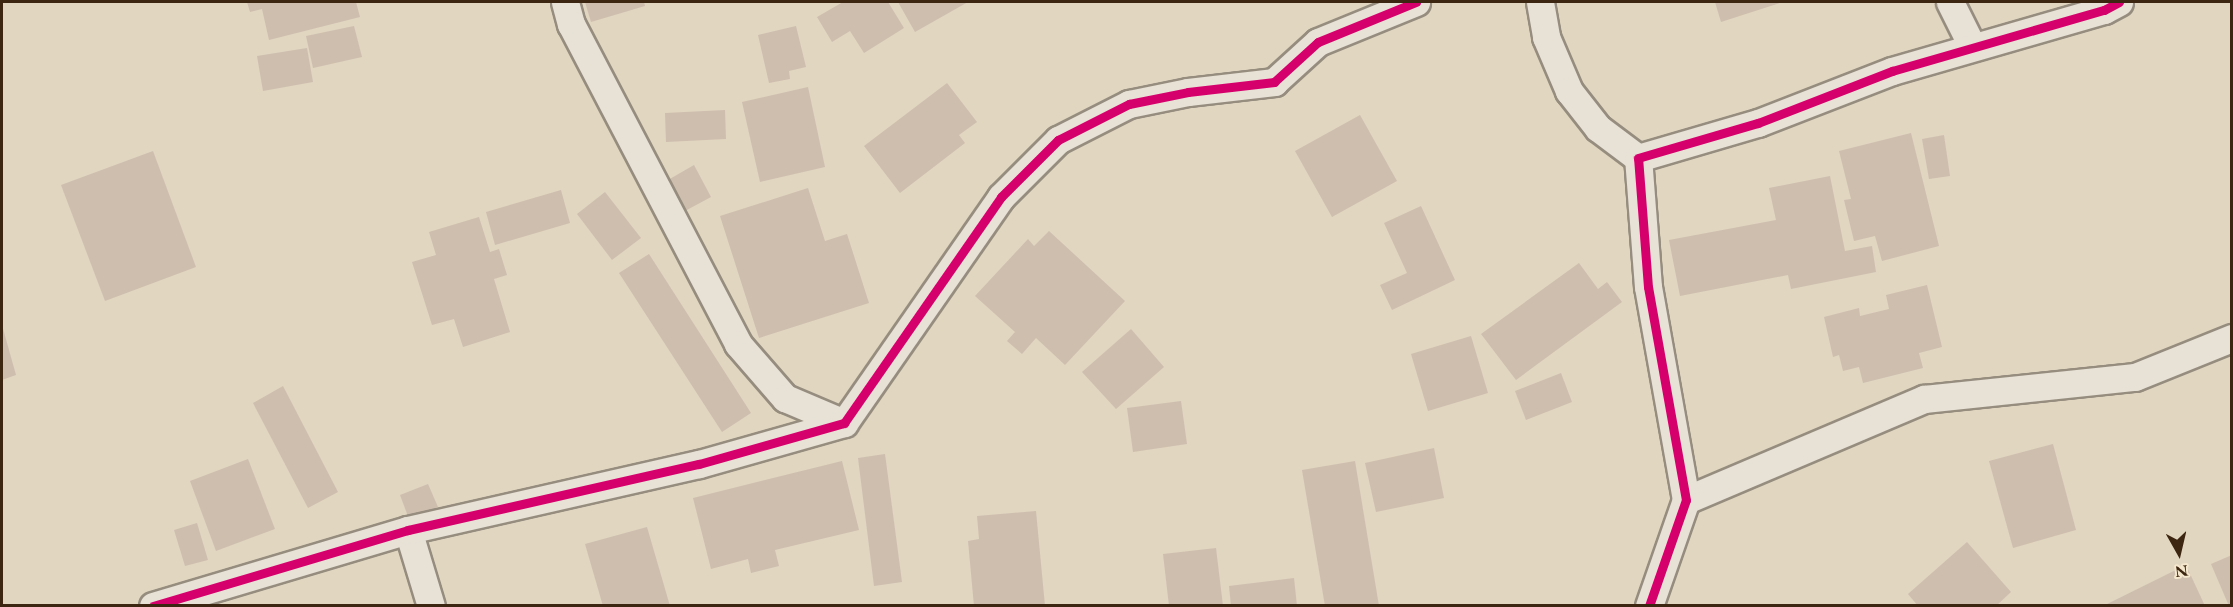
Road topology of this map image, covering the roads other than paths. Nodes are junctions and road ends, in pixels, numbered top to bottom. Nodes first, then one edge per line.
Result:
1 (565, 2) edge
2 (1416, 2) edge
3 (1540, 2) edge
4 (1950, 2) edge
5 (2119, 2) edge
6 (1972, 46) junction
7 (1638, 158) junction
8 (2232, 338) edge
9 (844, 423) junction
10 (1686, 500) junction
11 (408, 530) junction
12 (153, 606) edge
13 (431, 606) edge
14 (1649, 606) edge

1 - 9 street
2 - 9 street
3 - 7 street
4 - 6 street
5 - 6 street
6 - 7 street
7 - 10 street
8 - 10 street
9 - 11 street
10 - 14 street
11 - 12 street
11 - 13 street

